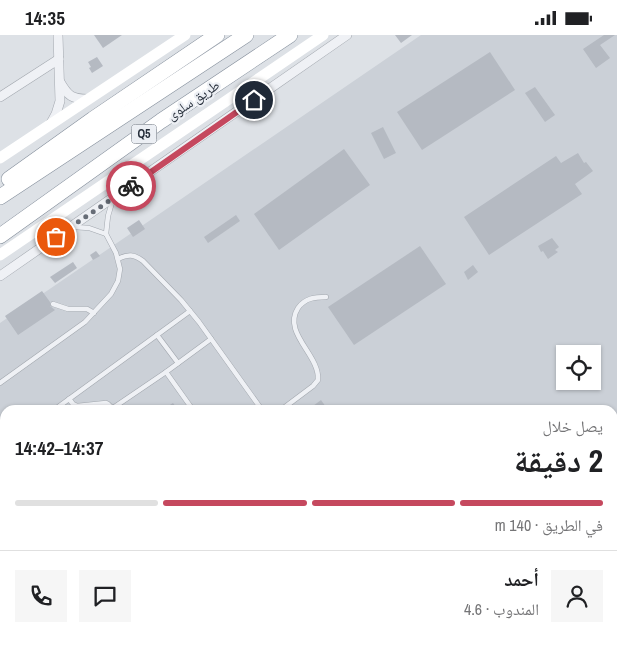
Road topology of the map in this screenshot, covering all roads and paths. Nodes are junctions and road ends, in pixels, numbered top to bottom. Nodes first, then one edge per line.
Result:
1 (58, 35) edge
2 (185, 35) edge
3 (217, 35) edge
4 (246, 35) edge
5 (290, 35) edge
6 (322, 35) edge
7 (347, 35) edge
8 (59, 59) junction
9 (60, 82) junction
10 (0, 97) edge
11 (87, 99) junction
12 (51, 123) junction
13 (0, 158) edge
14 (0, 185) edge
15 (0, 197) edge
16 (114, 197) junction
17 (70, 228) junction
18 (106, 234) junction
19 (0, 237) edge
20 (0, 255) edge
21 (118, 259) junction
22 (0, 276) edge
23 (326, 297) dead end
24 (53, 304) dead end
25 (190, 311) junction
26 (94, 313) junction
27 (157, 335) junction
28 (211, 339) junction
29 (178, 363) junction
30 (166, 372) junction
31 (0, 383) edge
32 (69, 399) junction
33 (61, 405) edge
34 (75, 405) edge
35 (87, 405) edge
36 (109, 405) edge
37 (118, 405) edge
38 (189, 405) edge
39 (258, 405) edge
40 (288, 405) edge

1 - 8 street
2 - 11 main road
3 - 14 highway
4 - 15 highway, طريق سلوى / Q5
5 - 19 highway, طريق سلوى / Q5
6 - 20 main road, طريق سلوى
7 - 16 street
8 - 9 street
8 - 10 street
9 - 11 street
9 - 12 street
11 - 12 main road
12 - 13 main road
16 - 17 street
16 - 18 lane
17 - 18 lane
17 - 22 street
18 - 21 lane
21 - 25 lane
21 - 26 lane
23 - 40 lane
24 - 26 lane
25 - 27 lane
25 - 28 lane
26 - 31 lane
27 - 29 lane
27 - 32 lane
28 - 29 lane
28 - 39 lane
29 - 30 lane
30 - 37 lane
30 - 38 lane
32 - 33 lane
32 - 34 lane
35 - 36 lane

